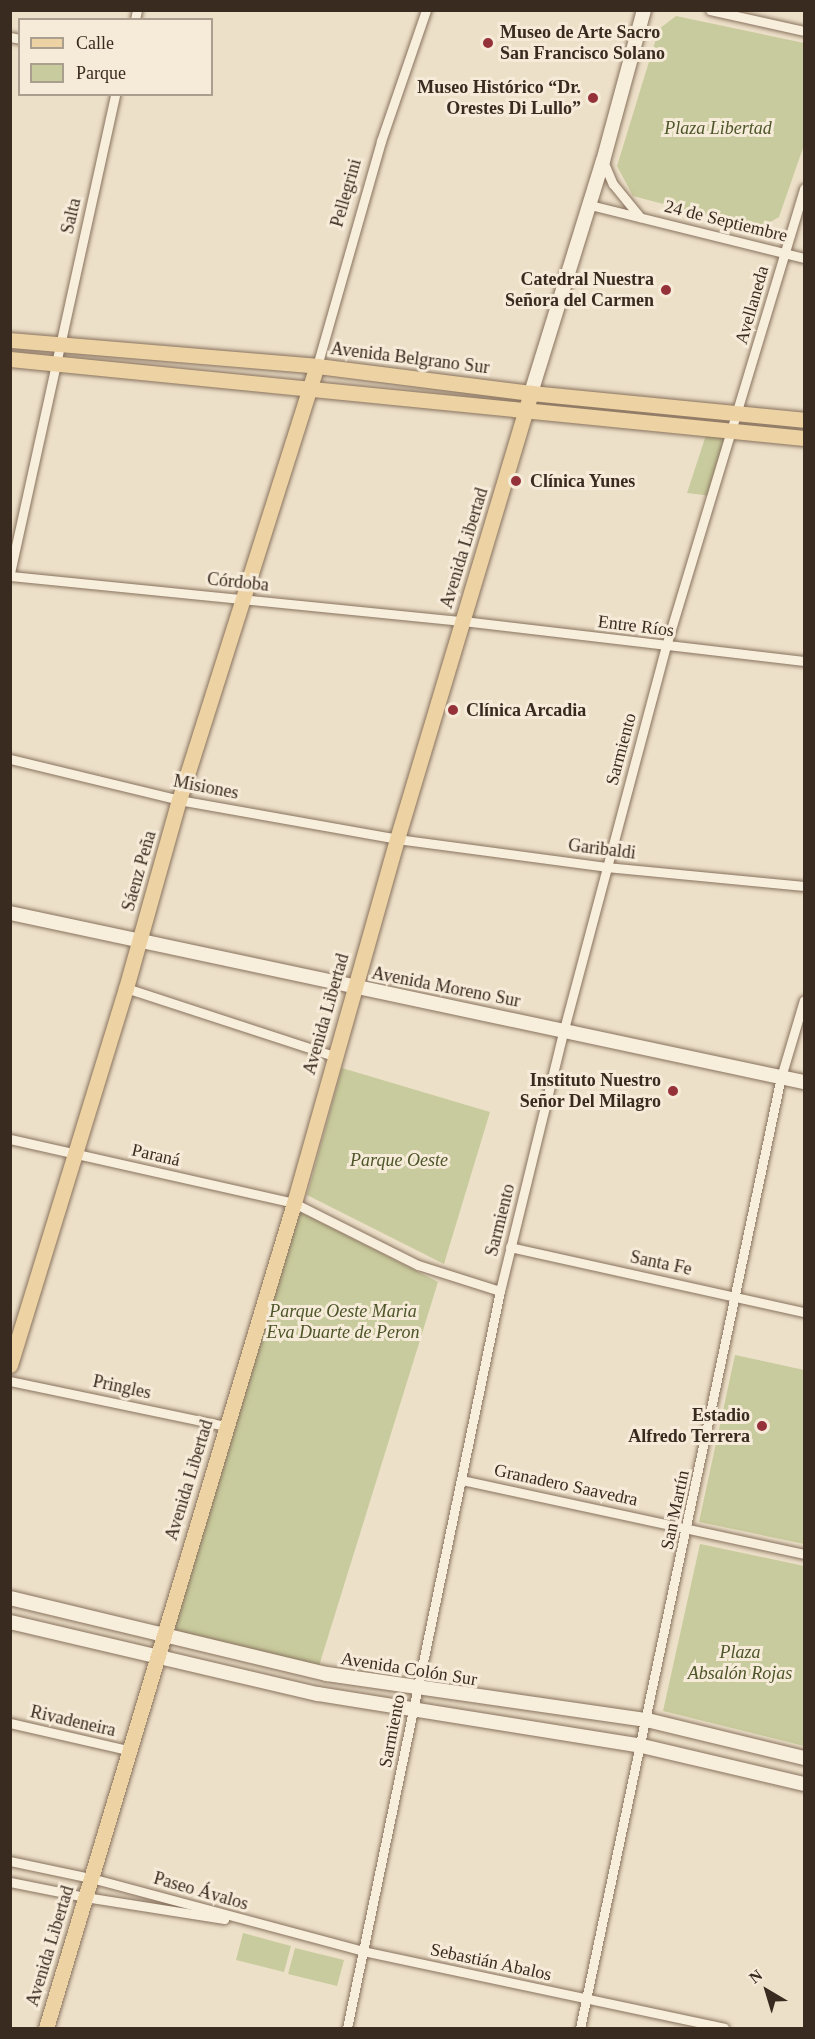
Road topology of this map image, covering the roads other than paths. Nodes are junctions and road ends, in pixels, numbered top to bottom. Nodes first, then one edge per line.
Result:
1 (426, 10) edge
2 (644, 10) edge
3 (710, 10) edge
4 (804, 31) edge
5 (115, 96) edge
6 (603, 161) junction
7 (804, 188) edge
8 (590, 206) junction
9 (640, 217) junction
10 (785, 253) junction
11 (804, 258) edge
12 (10, 340) edge
13 (59, 345) junction
14 (10, 359) edge
15 (55, 363) junction
16 (318, 366) junction
17 (312, 389) junction
18 (531, 393) junction
19 (525, 412) junction
20 (738, 413) junction
21 (804, 420) edge
22 (733, 431) junction
23 (804, 438) edge
24 (10, 575) edge
25 (244, 599) junction
26 (463, 621) junction
27 (666, 646) junction
28 (804, 661) edge
29 (10, 759) edge
30 (179, 800) junction
31 (397, 839) junction
32 (606, 867) junction
33 (804, 886) edge
34 (10, 913) edge
35 (140, 941) junction
36 (353, 987) junction
37 (126, 988) junction
38 (804, 1000) edge
39 (564, 1029) junction
40 (334, 1056) junction
41 (781, 1077) junction
42 (804, 1082) edge
43 (10, 1139) edge
44 (76, 1154) junction
45 (294, 1203) junction
46 (510, 1246) junction
47 (500, 1291) junction
48 (738, 1297) junction
49 (804, 1311) edge
50 (10, 1365) edge
51 (10, 1381) edge
52 (226, 1426) junction
53 (462, 1480) junction
54 (688, 1528) junction
55 (804, 1554) edge
56 (10, 1598) edge
57 (10, 1622) edge
58 (163, 1633) junction
59 (157, 1656) junction
60 (417, 1687) junction
61 (413, 1711) junction
62 (647, 1720) junction
63 (10, 1724) edge
64 (642, 1746) junction
65 (128, 1750) junction
66 (804, 1758) edge
67 (804, 1784) edge
68 (10, 1861) edge
69 (91, 1878) junction
70 (10, 1881) edge
71 (85, 1898) junction
72 (253, 1922) junction
73 (363, 1951) junction
74 (586, 2000) junction
75 (701, 2026) edge
76 (46, 2028) edge
77 (347, 2028) edge
78 (580, 2028) edge
79 (724, 2028) edge

1 - 16 street, Pellegrini
2 - 6 main road, Avenida Libertad
3 - 4 street
5 - 13 street, Salta
6 - 8 main road, Avenida Libertad
6 - 9 street, 24 de Septiembre
7 - 10 street, Avellaneda
8 - 9 street, 24 de Septiembre
8 - 18 main road, Avenida Libertad
9 - 10 street, 24 de Septiembre
10 - 11 street, 24 de Septiembre
10 - 20 street, Avellaneda
12 - 13 main road, Avenida Belgrano Sur
13 - 15 street, Salta
13 - 16 main road, Avenida Belgrano Sur
14 - 15 main road
15 - 17 main road
15 - 24 street, Salta
16 - 17 main road, Pellegrini
16 - 18 main road, Avenida Belgrano Sur
17 - 19 main road
17 - 25 main road, Sáenz Peña
18 - 19 main road, Avenida Libertad
18 - 20 main road, Avenida Belgrano Sur
19 - 22 main road
19 - 26 main road, Avenida Libertad
20 - 21 main road, Avenida Belgrano Sur
20 - 22 street, Avellaneda
22 - 23 main road
22 - 27 street, Sarmiento
24 - 25 street, Córdoba
25 - 26 street, Córdoba
25 - 30 main road, Sáenz Peña
26 - 27 street, Entre Ríos
26 - 31 main road, Avenida Libertad
27 - 28 street, Entre Ríos
27 - 32 street, Sarmiento
29 - 30 street, Misiones
30 - 31 street, Misiones
30 - 35 main road, Sáenz Peña
31 - 32 street, Garibaldi
31 - 36 main road, Avenida Libertad
32 - 33 street, Garibaldi
32 - 39 street, Sarmiento
34 - 35 main road, Avenida Moreno Sur
35 - 36 main road, Avenida Moreno Sur
35 - 37 main road, Sáenz Peña
36 - 39 main road, Avenida Moreno Sur
36 - 40 main road, Avenida Libertad
37 - 40 street
37 - 44 main road, Sáenz Peña
38 - 41 street, San Martín
39 - 41 main road, Avenida Moreno Sur
39 - 46 street, Sarmiento
40 - 45 main road, Avenida Libertad
41 - 42 main road, Avenida Moreno Sur
41 - 48 street, San Martín
43 - 44 street, Paraná
44 - 45 street, Paraná
44 - 50 main road, Sáenz Peña
45 - 47 street
45 - 52 main road, Avenida Libertad
46 - 47 street, Sarmiento
46 - 48 street, Santa Fe
47 - 53 street, Sarmiento
48 - 49 street, Santa Fe
48 - 54 street, San Martín
51 - 52 street, Pringles
52 - 58 main road, Avenida Libertad
53 - 54 street, Granadero Saavedra
53 - 60 street, Sarmiento
54 - 55 street, Granadero Saavedra
54 - 62 street, San Martín
56 - 58 main road, Avenida Colón Sur
57 - 59 main road
58 - 59 main road, Avenida Libertad
58 - 60 main road, Avenida Colón Sur
59 - 61 main road
59 - 65 main road, Avenida Libertad
60 - 61 street, Sarmiento
60 - 62 main road, Avenida Colón Sur
61 - 64 main road
61 - 73 street, Sarmiento
62 - 64 street, San Martín
62 - 66 main road, Avenida Colón Sur
63 - 65 street, Rivadeneira
64 - 67 main road
64 - 74 street, San Martín
65 - 69 main road, Avenida Libertad
68 - 69 street, Paseo Ávalos
69 - 71 main road, Avenida Libertad
69 - 72 street, Paseo Ávalos
70 - 71 street, Paseo Ávalos
71 - 72 street, Paseo Ávalos
71 - 76 main road, Avenida Libertad
72 - 73 street, Sebastián Abalos
73 - 74 street, Sebastián Abalos
73 - 77 street, Sarmiento
74 - 75 street, Sebastián Abalos
74 - 78 street, San Martín
75 - 79 street, Sebastián Abalos

